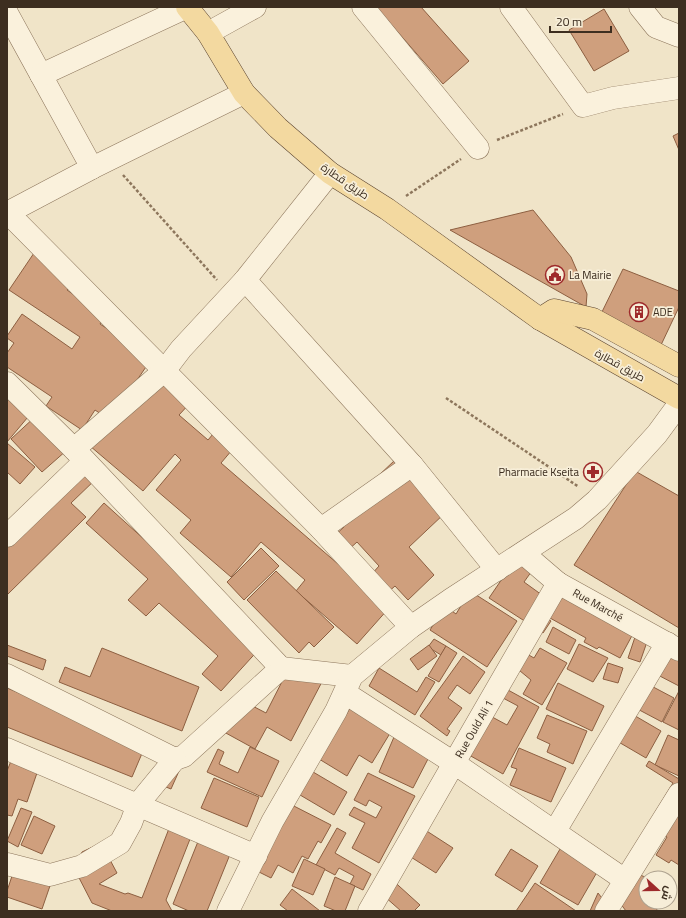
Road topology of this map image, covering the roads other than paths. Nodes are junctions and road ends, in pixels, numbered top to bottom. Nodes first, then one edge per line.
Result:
1 (187, 7) edge
2 (255, 7) edge
3 (363, 7) edge
4 (511, 7) edge
5 (640, 7) edge
6 (7, 13) edge
7 (208, 33) junction
8 (679, 36) edge
9 (41, 75) junction
10 (679, 88) edge
11 (244, 93) junction
12 (478, 148) dead end
13 (100, 164) junction
14 (330, 173) junction
15 (7, 213) edge
16 (245, 280) junction
17 (540, 318) junction
18 (679, 366) edge
19 (165, 370) junction
20 (7, 383) edge
21 (679, 398) edge
22 (679, 404) edge
23 (80, 455) junction
24 (412, 465) junction
25 (321, 529) junction
26 (7, 536) edge
27 (523, 553) junction
28 (496, 570) junction
29 (558, 583) junction
30 (411, 627) junction
31 (673, 647) edge
32 (281, 668) junction
33 (7, 675) edge
34 (348, 685) junction
35 (7, 749) edge
36 (175, 759) junction
37 (454, 763) junction
38 (679, 794) edge
39 (138, 804) junction
40 (555, 831) junction
41 (256, 856) junction
42 (7, 864) edge
43 (625, 880) junction
44 (228, 911) edge
45 (369, 911) edge
46 (606, 911) edge

1 - 7 main road, طريق قطارة
1 - 9 street
2 - 7 street
3 - 12 street
4 - 10 street
5 - 8 street
6 - 9 street
7 - 11 main road, طريق قطارة
9 - 13 street
11 - 13 street
11 - 14 main road, طريق قطارة
13 - 15 street
14 - 16 street
14 - 17 main road, طريق قطارة
15 - 19 street
16 - 19 street
16 - 24 street
17 - 18 main road
17 - 21 main road, طريق قطارة
19 - 23 street
19 - 25 street
20 - 23 street
22 - 27 street
23 - 26 street
23 - 32 street
24 - 25 street
24 - 28 street
25 - 30 street
27 - 28 street
27 - 29 street, Rue Marché
28 - 30 street
29 - 31 street, Rue Marché
29 - 37 street, Rue Ould Ali 1
30 - 34 street
31 - 40 street
32 - 34 street
32 - 36 street
33 - 36 street
34 - 37 street, Rue Ould Ali 1
34 - 41 street
35 - 39 street
36 - 39 street
37 - 40 street
37 - 45 street
38 - 43 street
39 - 41 street
39 - 42 street
40 - 43 street
41 - 44 street
43 - 46 street

